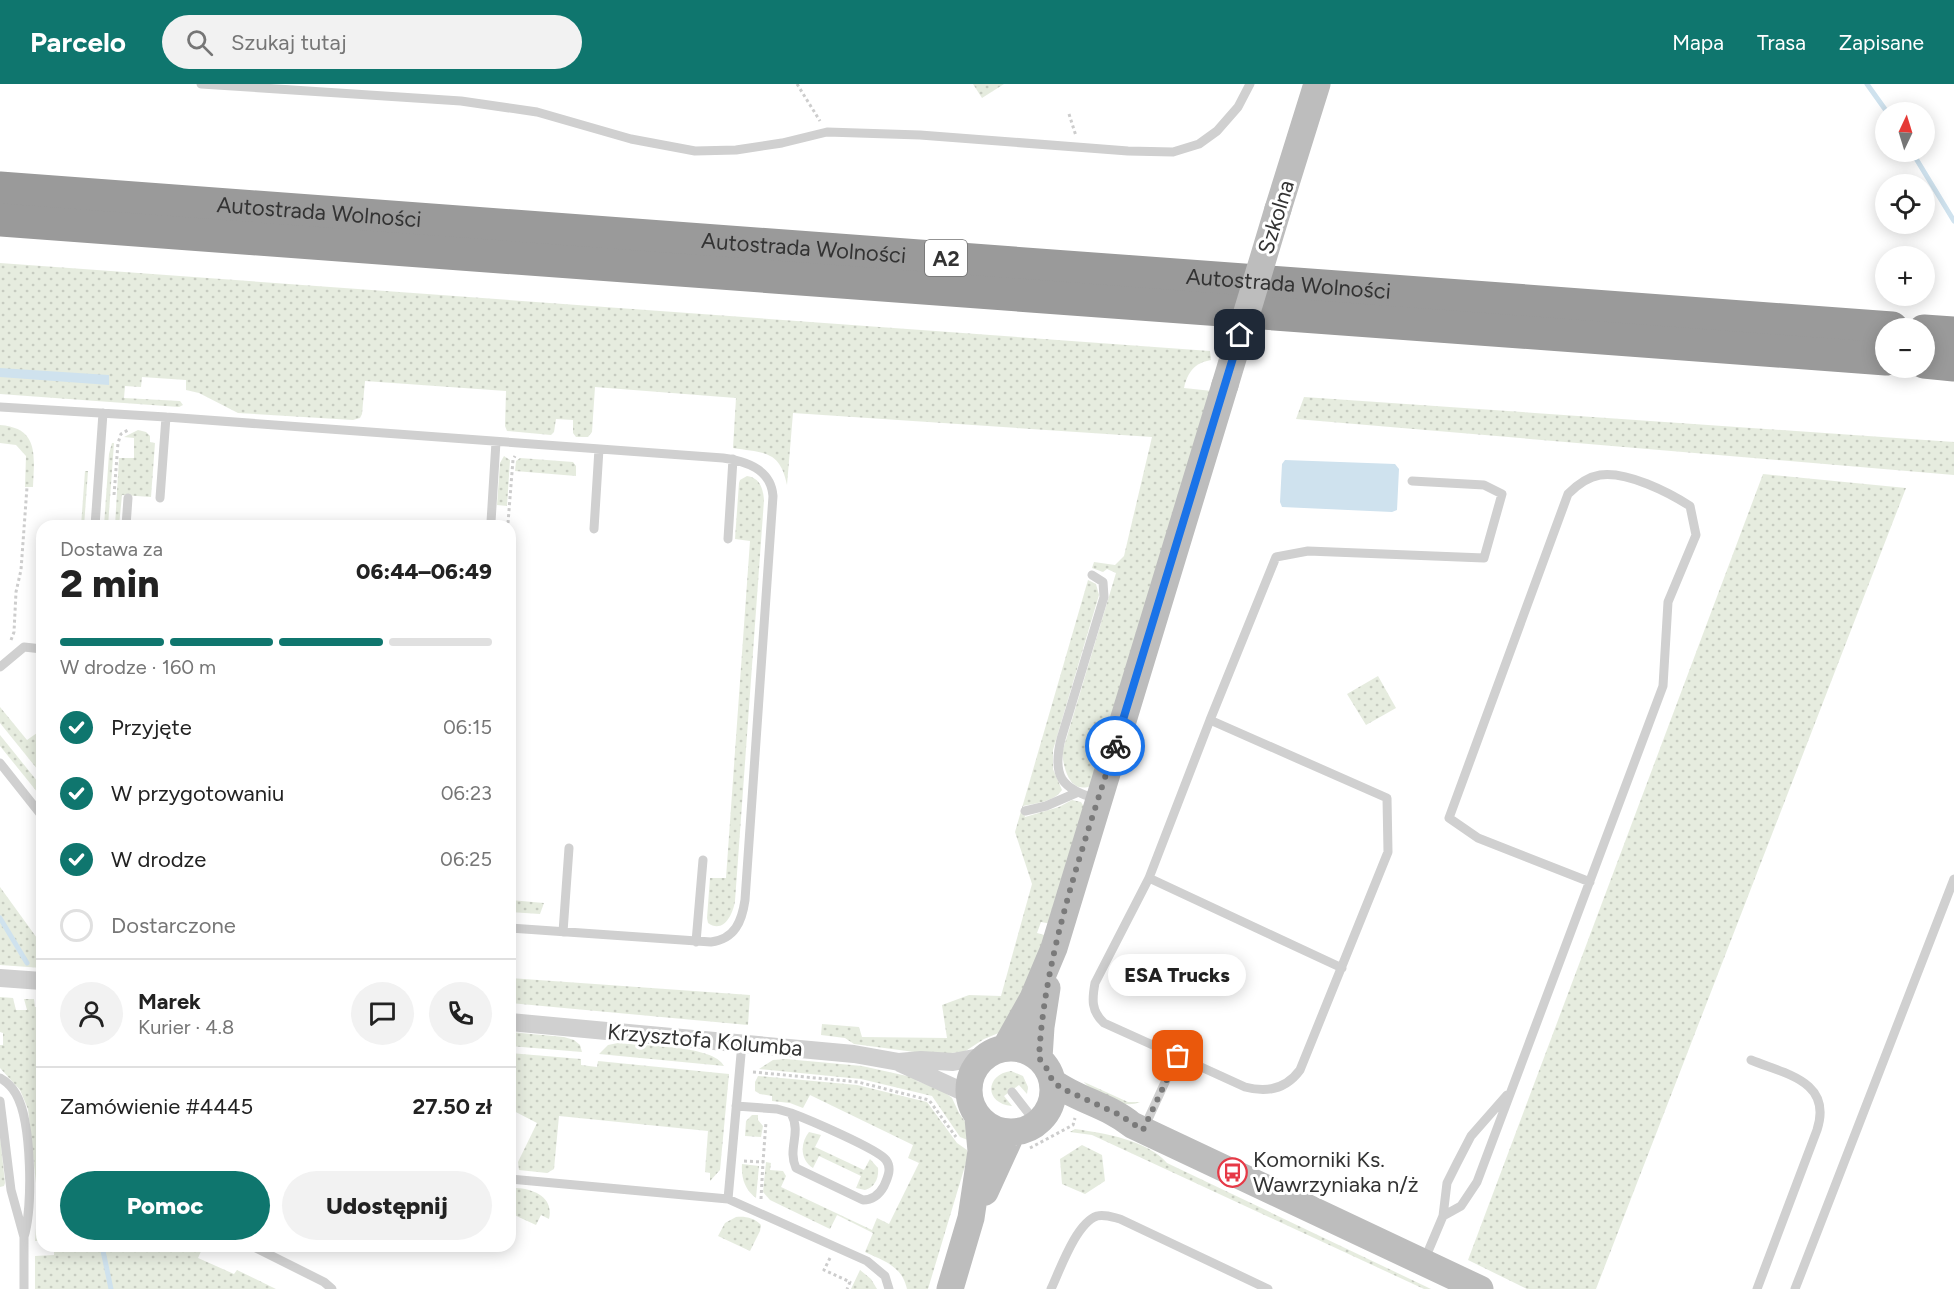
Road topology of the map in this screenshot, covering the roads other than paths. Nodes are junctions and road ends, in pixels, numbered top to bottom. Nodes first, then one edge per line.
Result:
1 (201, 84) edge
2 (1250, 84) edge
3 (1317, 84) edge
4 (0, 189) edge
5 (0, 220) edge
6 (1875, 327) edge
7 (1935, 332) edge
8 (1954, 333) edge
9 (1875, 359) edge
10 (1935, 363) edge
11 (1954, 364) edge
12 (0, 407) edge
13 (103, 413) junction
14 (166, 417) junction
15 (496, 442) junction
16 (599, 449) junction
17 (733, 459) junction
18 (1412, 481) dead end
19 (128, 498) dead end
20 (160, 498) dead end
21 (95, 520) edge
22 (126, 520) edge
23 (491, 520) edge
24 (594, 529) dead end
25 (728, 539) dead end
26 (1092, 575) dead end
27 (36, 648) edge
28 (0, 667) edge
29 (1210, 720) junction
30 (0, 763) edge
31 (1088, 796) junction
32 (36, 808) edge
33 (1026, 811) dead end
34 (569, 848) dead end
35 (703, 860) dead end
36 (1149, 878) junction
37 (1954, 879) edge
38 (1590, 882) junction
39 (516, 928) edge
40 (563, 932) junction
41 (696, 942) junction
42 (1054, 948) junction
43 (1342, 968) junction
44 (0, 978) edge
45 (36, 981) edge
46 (516, 1023) edge
47 (742, 1044) junction
48 (995, 1052) junction
49 (1178, 1056) junction
50 (1039, 1058) junction
51 (1751, 1060) dead end
52 (899, 1062) junction
53 (0, 1078) edge
54 (1053, 1082) junction
55 (1511, 1091) junction
56 (1012, 1092) dead end
57 (0, 1101) edge
58 (736, 1106) junction
59 (973, 1106) junction
60 (791, 1113) junction
61 (2, 1123) edge
62 (25, 1123) junction
63 (1137, 1127) junction
64 (1008, 1139) junction
65 (516, 1180) edge
66 (728, 1199) junction
67 (1443, 1216) junction
68 (24, 1238) junction
69 (264, 1252) edge
70 (1423, 1262) junction
71 (24, 1289) edge
72 (332, 1289) edge
73 (889, 1289) edge
74 (950, 1289) edge
75 (1051, 1289) edge
76 (1268, 1289) edge
77 (1480, 1289) edge
78 (1757, 1289) edge
79 (1795, 1289) edge

1 - 2 lane
3 - 31 street, Szkolna, bridge
4 - 6 highway, Autostrada Wolności / A2
5 - 9 highway, Autostrada Wolności / A2
7 - 8 highway
10 - 11 highway
12 - 13 lane
13 - 14 lane
13 - 21 lane
14 - 15 lane
14 - 20 lane
15 - 16 lane
15 - 23 lane
16 - 17 lane
16 - 24 lane
17 - 25 lane
17 - 41 lane
18 - 29 lane
19 - 22 lane
26 - 31 lane
27 - 28 lane
29 - 36 lane
29 - 43 lane
30 - 32 lane
31 - 33 lane
31 - 42 street, Szkolna
34 - 40 lane
35 - 41 lane
36 - 43 lane
36 - 49 lane
37 - 79 lane
38 - 38 lane
38 - 55 lane
39 - 40 lane
40 - 41 lane
42 - 48 street
42 - 50 street
43 - 49 lane
44 - 45 street
46 - 47 street, Krzysztofa Kolumba
47 - 52 street, Krzysztofa Kolumba
47 - 58 lane
48 - 50 street
48 - 52 street, Krzysztofa Kolumba
48 - 59 street
49 - 63 lane
50 - 54 street
51 - 78 lane
52 - 59 street, Krzysztofa Kolumba
53 - 62 lane
54 - 63 street
54 - 64 street
55 - 67 lane
55 - 67 lane
56 - 64 lane
57 - 61 lane
58 - 60 lane
58 - 66 lane
59 - 64 street
60 - 60 lane
61 - 62 lane
61 - 68 lane
62 - 68 lane
63 - 64 street
63 - 70 street
64 - 74 street
65 - 66 lane
66 - 73 lane
67 - 70 lane
68 - 71 lane
69 - 72 lane
70 - 77 street
75 - 76 lane

